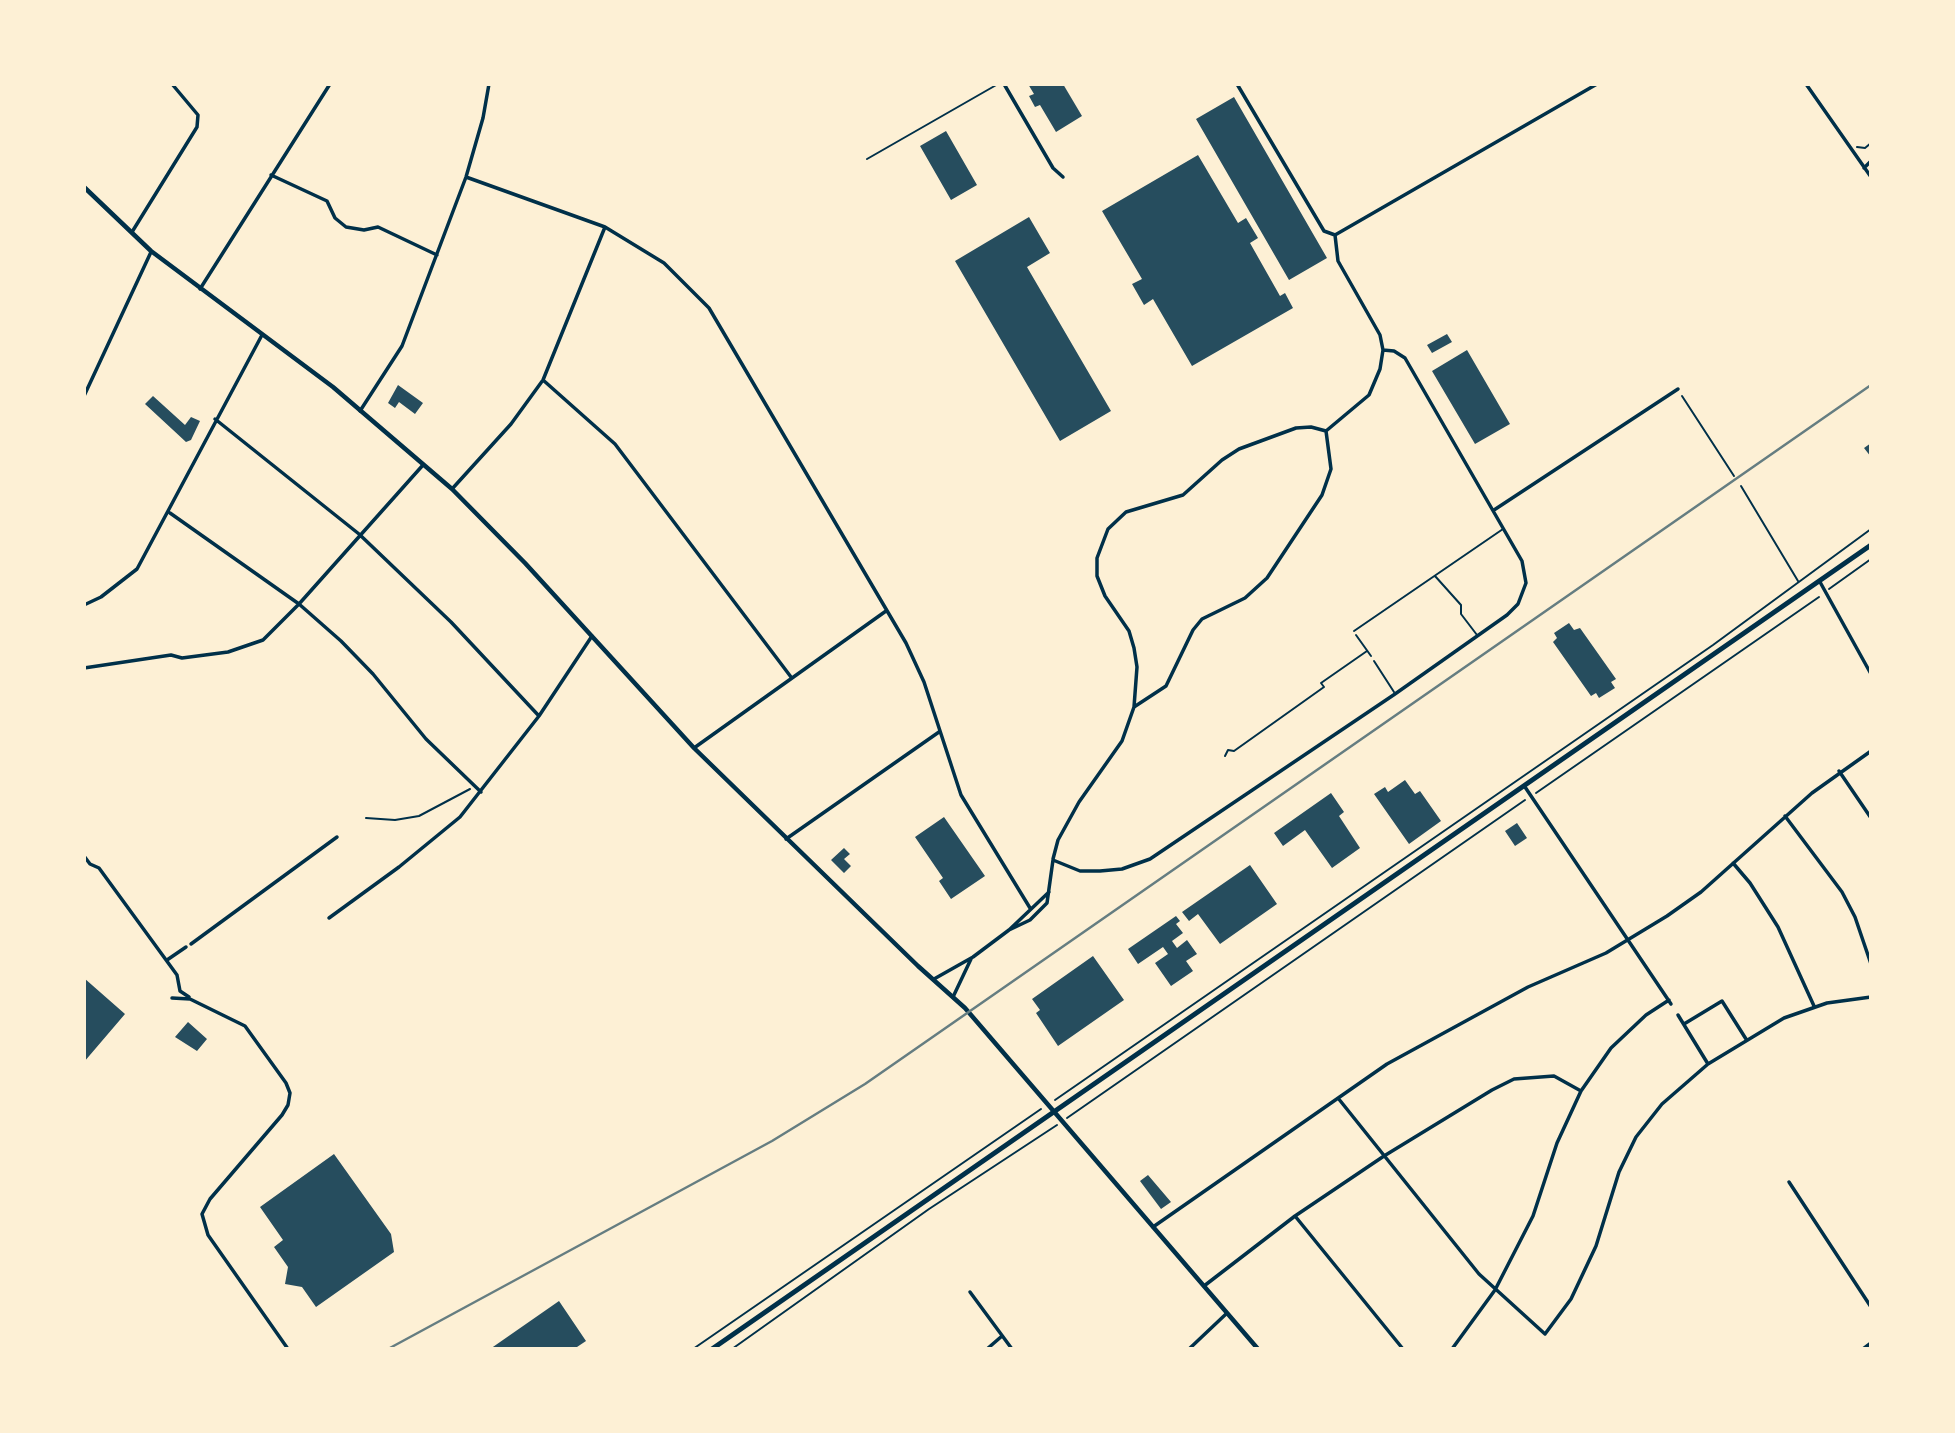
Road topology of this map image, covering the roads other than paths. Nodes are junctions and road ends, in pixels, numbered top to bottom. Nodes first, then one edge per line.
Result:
1 (172, 84) edge
2 (180, 84) edge
3 (330, 84) edge
4 (489, 84) edge
5 (998, 84) edge
6 (1237, 84) edge
7 (1597, 84) edge
8 (1806, 84) edge
9 (1006, 85) edge
10 (177, 89) junction
11 (867, 159) dead end
12 (1871, 161) edge
13 (1864, 168) junction
14 (271, 175) junction
15 (466, 177) junction
16 (1063, 177) dead end
17 (1871, 177) edge
18 (84, 187) edge
19 (605, 227) junction
20 (132, 233) junction
21 (1335, 235) junction
22 (152, 251) junction
23 (437, 255) junction
24 (200, 289) junction
25 (263, 334) junction
26 (1382, 350) junction
27 (543, 380) junction
28 (1678, 389) road end
29 (84, 396) edge
30 (360, 411) junction
31 (215, 419) junction
32 (1326, 432) junction
33 (425, 463) junction
34 (452, 489) junction
35 (1494, 510) junction
36 (170, 513) junction
37 (1504, 528) junction
38 (359, 534) junction
39 (1871, 545) edge
40 (1434, 575) junction
41 (1820, 582) junction
42 (299, 604) junction
43 (84, 606) edge
44 (886, 611) junction
45 (1354, 631) road end
46 (1477, 635) junction
47 (592, 636) junction
48 (1374, 661) road end
49 (84, 668) edge
50 (1871, 674) edge
51 (791, 677) junction
52 (1395, 694) junction
53 (1134, 707) junction
54 (538, 716) junction
55 (939, 732) junction
56 (694, 748) junction
57 (1871, 751) edge
58 (1839, 771) junction
59 (1525, 787) junction
60 (481, 792) junction
61 (1784, 816) junction
62 (1871, 818) edge
63 (337, 837) dead end
64 (786, 839) junction
65 (84, 856) edge
66 (1053, 860) junction
67 (1733, 863) junction
68 (1049, 891) junction
69 (1030, 908) junction
70 (329, 918) dead end
71 (1009, 930) junction
72 (1629, 940) junction
73 (973, 957) junction
74 (167, 961) junction
75 (1871, 964) edge
76 (934, 979) junction
77 (953, 997) junction
78 (1871, 997) edge
79 (172, 998) dead end
80 (190, 999) junction
81 (1815, 1007) junction
82 (1678, 1015) dead end
83 (1684, 1024) junction
84 (1746, 1039) junction
85 (1708, 1064) junction
86 (1581, 1091) junction
87 (1338, 1098) junction
88 (1058, 1112) junction
89 (1384, 1156) junction
90 (1789, 1182) dead end
91 (1295, 1216) junction
92 (1153, 1227) junction
93 (1203, 1287) junction
94 (1495, 1290) junction
95 (970, 1292) dead end
96 (1871, 1307) edge
97 (1226, 1314) junction
98 (1002, 1336) junction
99 (1871, 1343) edge
100 (288, 1349) edge
101 (712, 1349) edge
102 (987, 1349) edge
103 (1012, 1349) edge
104 (1189, 1349) edge
105 (1258, 1349) edge
106 (1403, 1349) edge
107 (1452, 1349) edge
108 (1863, 1349) edge

1 - 10 street
2 - 10 street
3 - 14 street
4 - 15 street
5 - 11 lane
6 - 21 street
7 - 21 street
8 - 13 street
9 - 16 street
10 - 20 street
12 - 13 street
13 - 17 street
14 - 23 street
14 - 24 street
15 - 19 street
15 - 23 street
18 - 20 street
19 - 27 street
19 - 44 street
20 - 22 street
21 - 26 street
22 - 24 street
22 - 29 street
23 - 30 street
24 - 25 street
25 - 30 street
25 - 31 street
26 - 32 street
26 - 35 street
27 - 34 street
27 - 51 street
28 - 35 street
30 - 33 street
31 - 36 street
31 - 38 street
32 - 53 street
32 - 53 street
33 - 34 street
33 - 38 street
34 - 47 street
35 - 37 street
36 - 42 street
36 - 43 street
37 - 40 lane
37 - 46 street
38 - 42 street
38 - 54 street
39 - 41 main road
40 - 45 lane
40 - 46 lane
41 - 50 street
41 - 59 main road
42 - 49 street
42 - 60 street
44 - 51 street
44 - 55 street
46 - 52 street
47 - 54 street
47 - 56 street
48 - 52 lane
51 - 56 street
52 - 66 street
53 - 66 street
54 - 60 street
55 - 64 street
55 - 69 street
56 - 64 street
57 - 58 street
58 - 61 street
58 - 62 street
59 - 72 street
59 - 88 main road
60 - 70 street
61 - 67 street
61 - 75 street
63 - 74 street
64 - 76 street
65 - 74 street
66 - 68 street
67 - 72 street
67 - 81 street
68 - 69 street
68 - 71 street
69 - 71 street
71 - 73 street
72 - 86 street
72 - 87 street
73 - 76 street
73 - 77 street
74 - 80 street
76 - 77 street
77 - 88 street
78 - 81 street
79 - 80 street
80 - 100 street
81 - 84 street
82 - 83 street
83 - 84 street
83 - 85 street
84 - 85 street
85 - 94 street
86 - 89 street
86 - 94 street
87 - 89 street
87 - 92 street
88 - 92 street
88 - 101 main road
89 - 91 street
89 - 94 street
90 - 96 street
91 - 93 street
91 - 106 street
92 - 93 street
93 - 97 street
94 - 107 street
95 - 98 street
97 - 104 street
97 - 105 street
98 - 102 street
98 - 103 street
99 - 108 street

